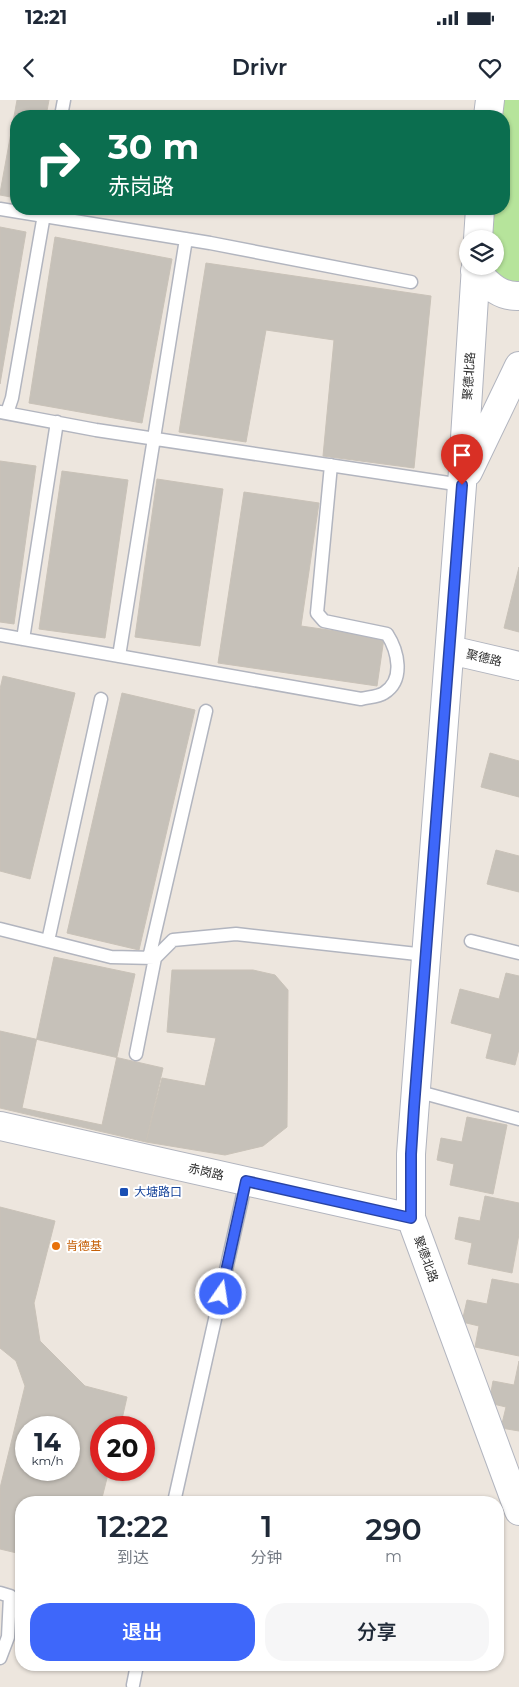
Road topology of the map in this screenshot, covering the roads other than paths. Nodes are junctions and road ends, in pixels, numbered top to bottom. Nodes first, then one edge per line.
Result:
1 (44, 215) edge
2 (55, 215) edge
3 (480, 215) edge
4 (479, 230) edge
5 (186, 239) junction
6 (476, 275) edge
7 (481, 275) edge
8 (410, 282) dead end
9 (519, 296) edge
10 (519, 366) edge
11 (4, 412) edge
12 (57, 422) junction
13 (154, 438) junction
14 (331, 465) junction
15 (462, 485) junction
16 (0, 635) edge
17 (23, 639) junction
18 (450, 650) junction
19 (119, 656) junction
20 (519, 666) edge
21 (101, 699) dead end
22 (206, 711) dead end
23 (0, 929) edge
24 (48, 941) junction
25 (471, 941) dead end
26 (519, 953) edge
27 (426, 954) junction
28 (152, 958) junction
29 (136, 1054) dead end
30 (416, 1091) junction
31 (519, 1119) edge
32 (0, 1126) edge
33 (246, 1181) junction
34 (411, 1218) junction
35 (175, 1496) edge
36 (519, 1511) edge
37 (0, 1593) edge
38 (0, 1658) edge
39 (136, 1671) edge
40 (133, 1685) dead end

1 - 11 lane
2 - 5 lane
3 - 4 street
5 - 8 lane
5 - 13 lane
6 - 15 street, 聚德北路
7 - 9 street
10 - 15 street, 聚德北路
11 - 12 lane
12 - 13 lane
12 - 17 lane
13 - 14 lane
13 - 19 lane
14 - 15 lane
14 - 19 lane
15 - 18 street, 聚德北路
16 - 17 lane
17 - 19 lane
18 - 20 street, 聚德路
18 - 27 street, 聚德北路
21 - 24 lane
22 - 28 lane
23 - 24 lane
24 - 28 lane
25 - 26 lane
27 - 28 lane
27 - 30 street, 聚德北路
28 - 29 lane
30 - 31 lane
30 - 34 street, 聚德北路
32 - 33 street, 赤岗路
33 - 34 street, 赤岗路
33 - 35 lane
34 - 36 street, 聚德北路
37 - 38 lane
39 - 40 lane

